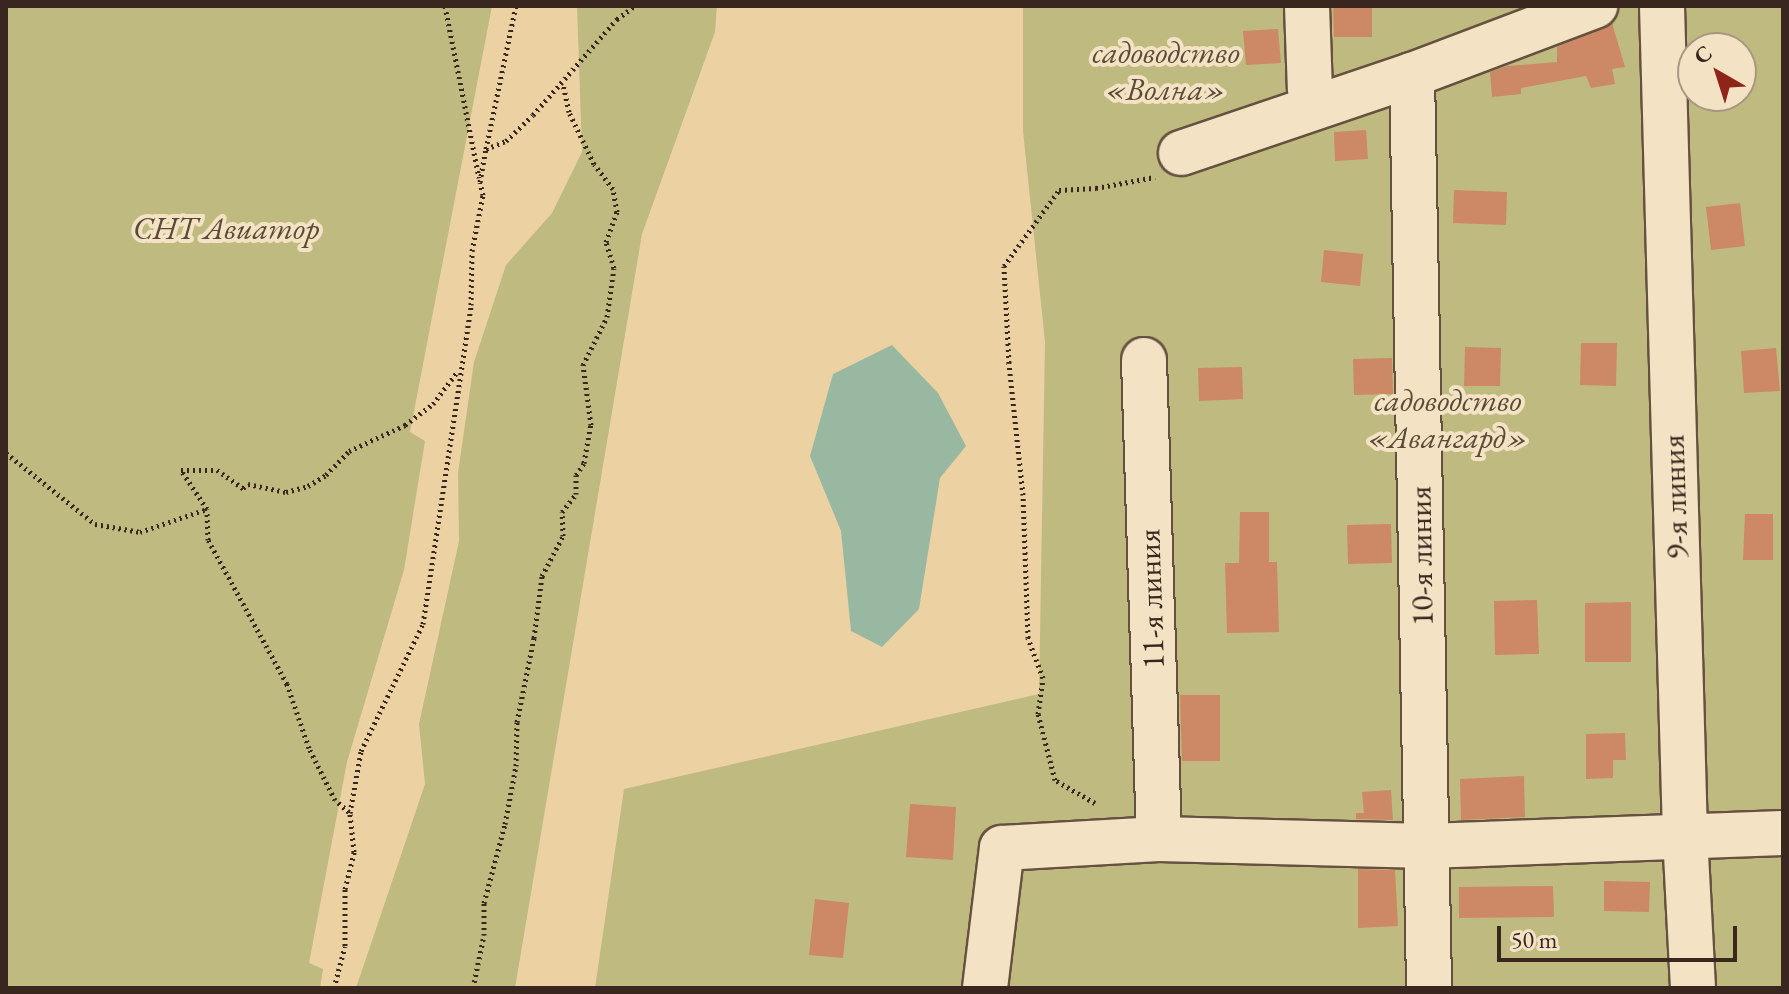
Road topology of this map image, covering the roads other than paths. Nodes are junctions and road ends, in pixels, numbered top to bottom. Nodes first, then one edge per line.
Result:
1 (1307, 6) edge
2 (1595, 6) edge
3 (1662, 6) edge
4 (1412, 75) junction
5 (1310, 90) dead end
6 (1181, 153) road end
7 (1144, 360) dead end
8 (1783, 833) edge
9 (1685, 835) junction
10 (1143, 839) junction
11 (1426, 846) junction
12 (985, 988) edge
13 (1429, 988) edge
14 (1693, 988) edge

1 - 5 street
2 - 4 street
3 - 9 street, 9-я линия
4 - 6 street
4 - 11 street, 10-я линия
7 - 10 street, 11-я линия
8 - 9 street
9 - 11 street
9 - 14 street, 9-я линия
10 - 11 street
10 - 12 street
11 - 13 street, 10-я линия

